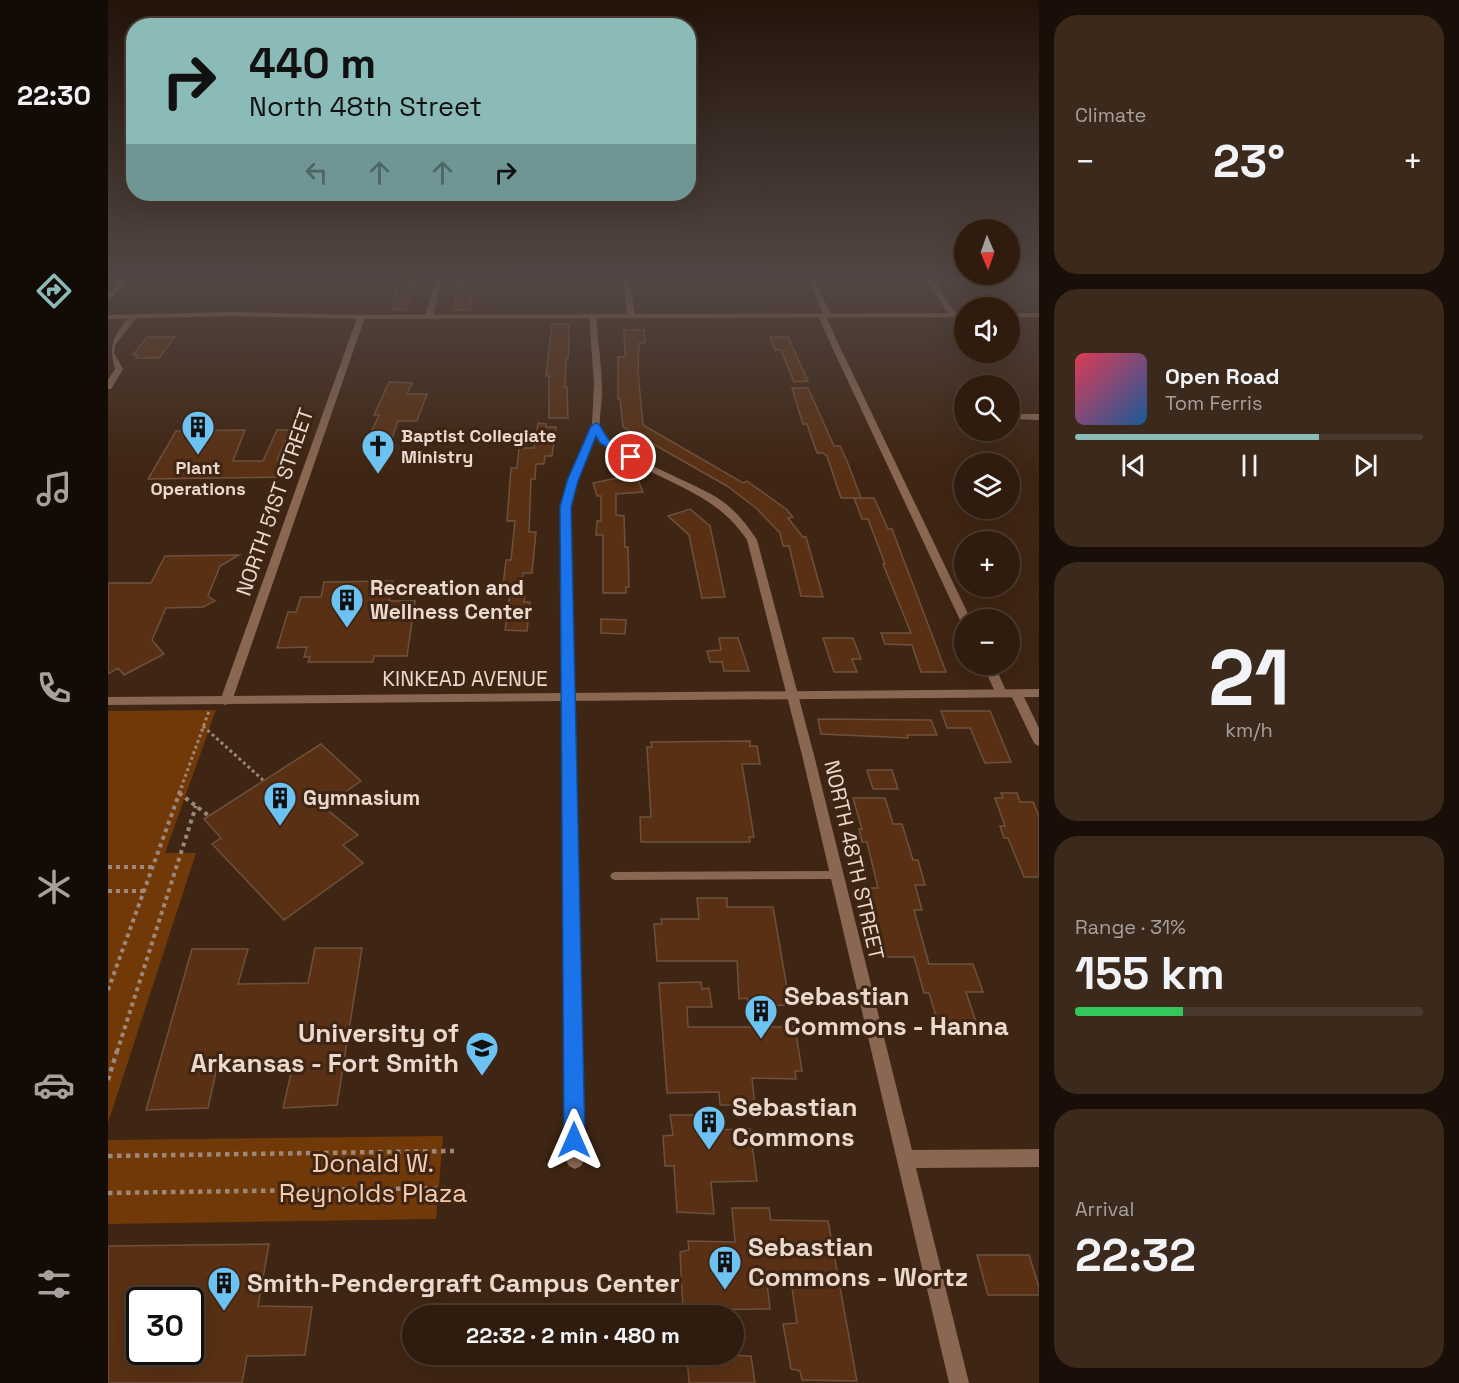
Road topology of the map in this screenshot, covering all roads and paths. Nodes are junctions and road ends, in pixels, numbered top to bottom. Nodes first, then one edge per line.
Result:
1 (115, 340) edge
2 (353, 340) edge
3 (593, 340) edge
4 (833, 340) edge
5 (108, 387) edge
6 (1020, 417) edge
7 (1039, 417) edge
8 (596, 426) junction
9 (961, 609) edge
10 (993, 675) edge
11 (1001, 693) junction
12 (1016, 693) junction
13 (1039, 693) edge
14 (792, 695) junction
15 (570, 698) junction
16 (108, 701) edge
17 (226, 701) junction
18 (210, 709) dead end
19 (203, 726) junction
20 (1039, 741) edge
21 (263, 780) dead end
22 (179, 793) junction
23 (196, 806) junction
24 (209, 816) dead end
25 (108, 867) edge
26 (153, 867) junction
27 (836, 874) junction
28 (615, 876) dead end
29 (108, 891) edge
30 (144, 891) junction
31 (108, 990) edge
32 (108, 1080) edge
33 (454, 1150) dead end
34 (108, 1156) edge
35 (1039, 1158) edge
36 (904, 1159) junction
37 (575, 1160) dead end
38 (451, 1188) dead end
39 (108, 1193) edge
40 (959, 1383) edge

1 - 5 street
2 - 17 street, NORTH 51ST STREET
3 - 8 street
4 - 9 street
6 - 7 street
8 - 14 street, NORTH 48TH STREET
8 - 15 street
10 - 11 street
11 - 12 street, KINKEAD AVENUE
11 - 14 street, KINKEAD AVENUE
12 - 13 street, KINKEAD AVENUE
12 - 20 street
14 - 15 street, KINKEAD AVENUE
14 - 27 street, NORTH 48TH STREET
15 - 17 street, KINKEAD AVENUE
15 - 37 street
16 - 17 street, KINKEAD AVENUE
18 - 19 path
19 - 21 path
19 - 22 path
22 - 23 path
22 - 26 path
23 - 24 path
23 - 32 path
25 - 26 path
26 - 30 path
27 - 28 lane
27 - 36 street, NORTH 48TH STREET
29 - 30 path
30 - 31 path
33 - 34 path
35 - 36 street
36 - 40 street, NORTH 48TH STREET
38 - 39 path

